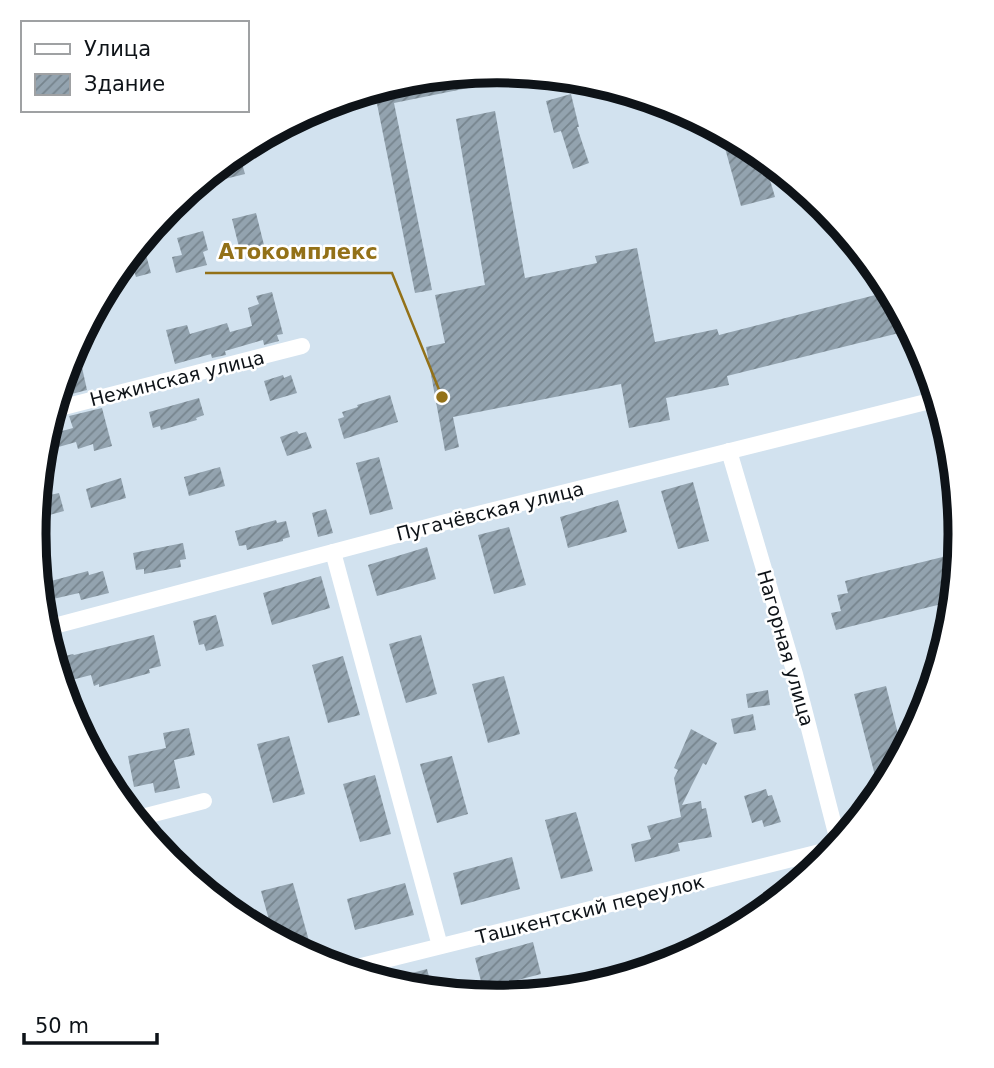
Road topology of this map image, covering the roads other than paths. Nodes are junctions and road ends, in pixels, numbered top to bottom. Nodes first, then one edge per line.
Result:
1 (302, 346) dead end
2 (929, 401) edge
3 (64, 407) edge
4 (729, 452) junction
5 (333, 552) junction
6 (55, 626) edge
7 (204, 801) dead end
8 (145, 816) edge
9 (834, 834) edge
10 (817, 852) edge
11 (440, 946) junction
12 (364, 965) edge

1 - 3 street, Нежинская улица
2 - 4 street, Пугачёвская улица
4 - 5 street, Пугачёвская улица
4 - 9 street, Нагорная улица
5 - 6 street, Пугачёвская улица
5 - 11 street
7 - 8 street
10 - 11 street, Ташкентский переулок
11 - 12 street, Ташкентский переулок

